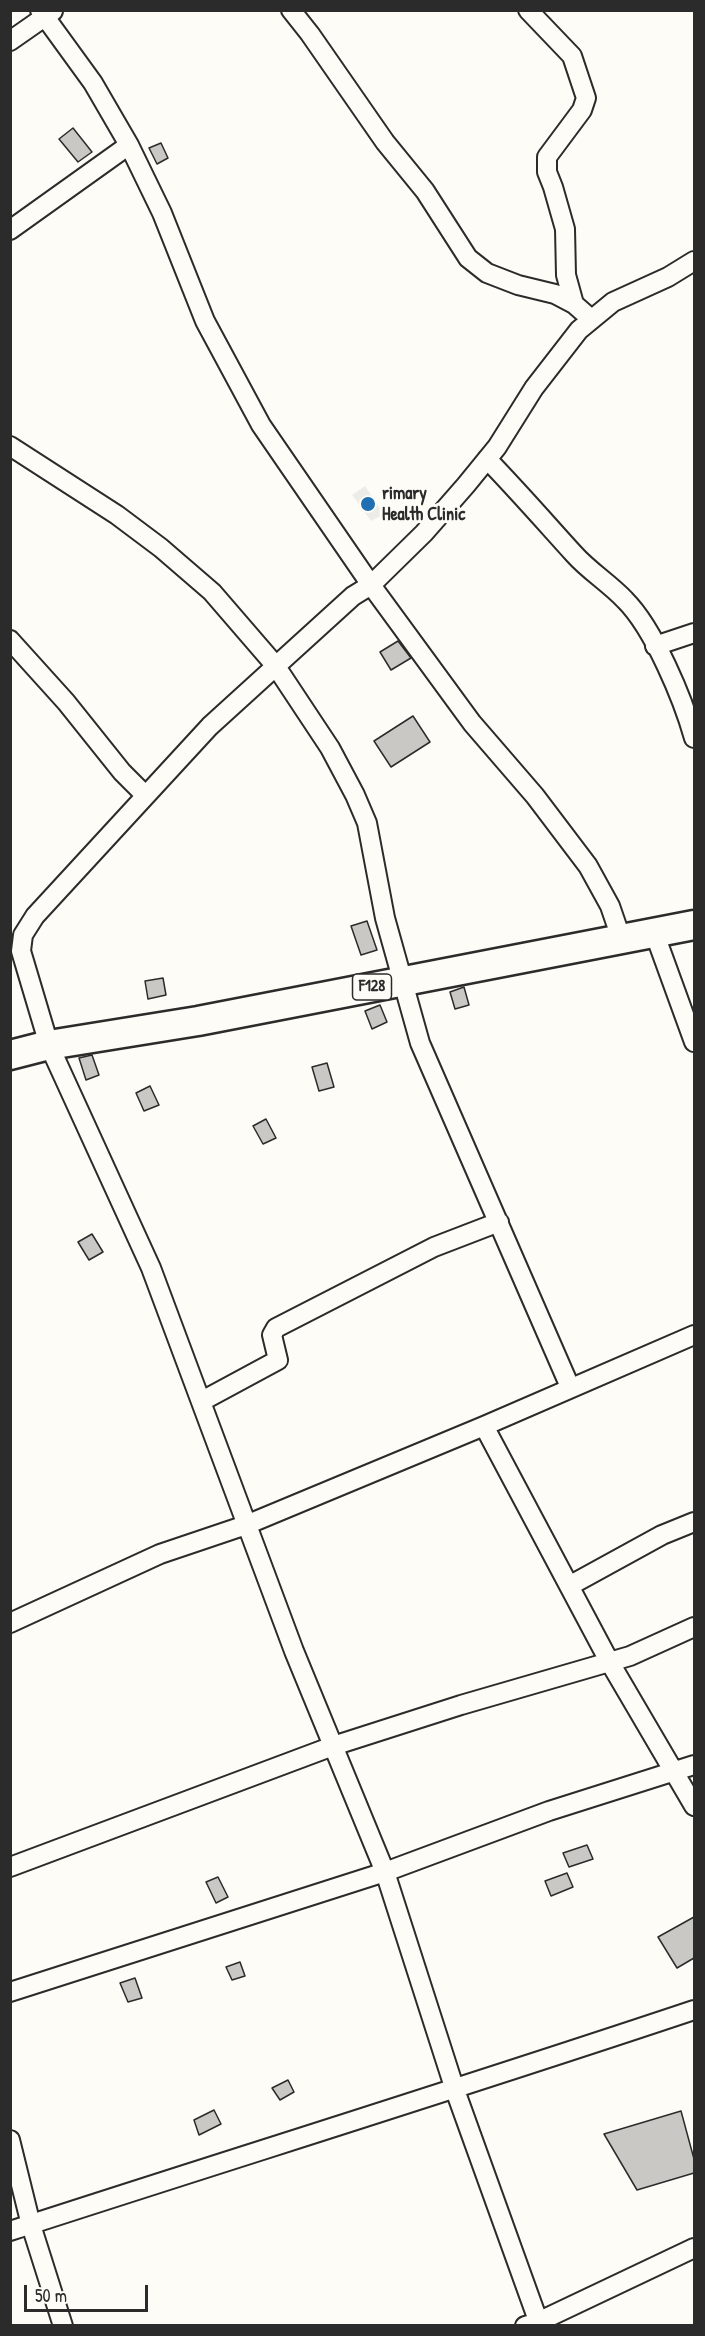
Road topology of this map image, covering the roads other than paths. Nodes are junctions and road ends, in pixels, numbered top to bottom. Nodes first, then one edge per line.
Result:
1 (291, 10) edge
2 (528, 10) edge
3 (46, 12) edge
4 (10, 41) edge
5 (129, 145) junction
6 (10, 230) edge
7 (694, 261) edge
8 (574, 304) junction
9 (590, 318) junction
10 (10, 446) edge
11 (487, 459) junction
12 (371, 585) junction
13 (694, 633) edge
14 (10, 640) edge
15 (655, 646) junction
16 (275, 665) junction
17 (694, 738) edge
18 (145, 795) junction
19 (694, 925) edge
20 (654, 932) junction
21 (621, 938) junction
22 (402, 982) junction
23 (694, 1042) edge
24 (50, 1046) junction
25 (10, 1055) edge
26 (499, 1222) junction
27 (694, 1335) edge
28 (570, 1387) junction
29 (202, 1401) junction
30 (484, 1426) junction
31 (694, 1522) edge
32 (246, 1525) junction
33 (569, 1586) junction
34 (10, 1623) edge
35 (694, 1628) edge
36 (609, 1661) junction
37 (333, 1746) junction
38 (694, 1765) edge
39 (674, 1771) junction
40 (694, 1806) edge
41 (10, 1867) edge
42 (385, 1872) junction
43 (10, 1992) edge
44 (694, 2010) edge
45 (455, 2090) junction
46 (10, 2140) edge
47 (31, 2224) junction
48 (10, 2231) edge
49 (694, 2248) edge
50 (534, 2324) edge
51 (63, 2325) edge

1 - 8 street
2 - 8 street
3 - 4 street
3 - 5 street
5 - 6 street
5 - 12 street
7 - 9 street
8 - 9 street
9 - 11 street
10 - 16 street
11 - 12 street
11 - 15 street
12 - 16 street
12 - 21 street
13 - 15 street
14 - 18 street
15 - 17 street
16 - 18 street
16 - 22 street
18 - 24 street
19 - 20 main road, F128
20 - 21 main road, F128
20 - 23 street
21 - 22 main road, F128
22 - 24 main road, F128
22 - 26 street
24 - 25 main road, F128
24 - 29 street
26 - 28 street
26 - 29 street
27 - 28 street
28 - 30 street
29 - 32 street
30 - 32 street
30 - 33 street
31 - 33 street
32 - 34 street
32 - 37 street
33 - 36 street
35 - 36 street
36 - 37 street
36 - 39 street
37 - 41 street
37 - 42 street
38 - 39 street
39 - 40 street
39 - 42 street
42 - 43 street
42 - 45 street
44 - 45 street
45 - 47 street
45 - 50 street
46 - 47 street
47 - 48 street
47 - 51 street
49 - 50 street

